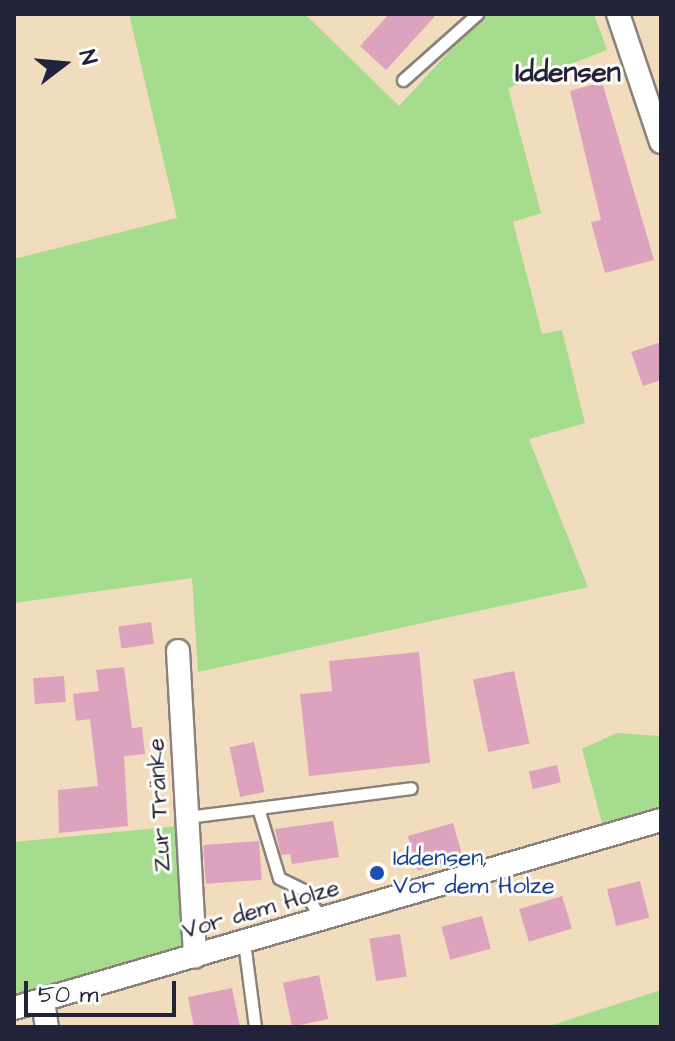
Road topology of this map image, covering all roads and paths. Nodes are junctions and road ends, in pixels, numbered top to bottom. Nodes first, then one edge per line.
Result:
1 (477, 14) edge
2 (618, 14) edge
3 (403, 80) dead end
4 (661, 142) edge
5 (178, 651) dead end
6 (411, 788) dead end
7 (258, 808) junction
8 (187, 817) junction
9 (661, 820) edge
10 (320, 920) junction
11 (244, 942) junction
12 (195, 957) junction
13 (43, 1000) junction
14 (14, 1008) edge
15 (47, 1027) edge
16 (255, 1027) edge

1 - 3 lane
2 - 4 street
5 - 8 street, Zur Tränke
6 - 7 lane
7 - 8 lane
7 - 10 lane
8 - 12 street, Zur Tränke
9 - 10 street, Vor dem Holze
10 - 11 street, Vor dem Holze
11 - 12 street, Vor dem Holze
11 - 16 lane
12 - 13 street, Vor dem Holze
13 - 14 street, Vor dem Holze
13 - 15 street

